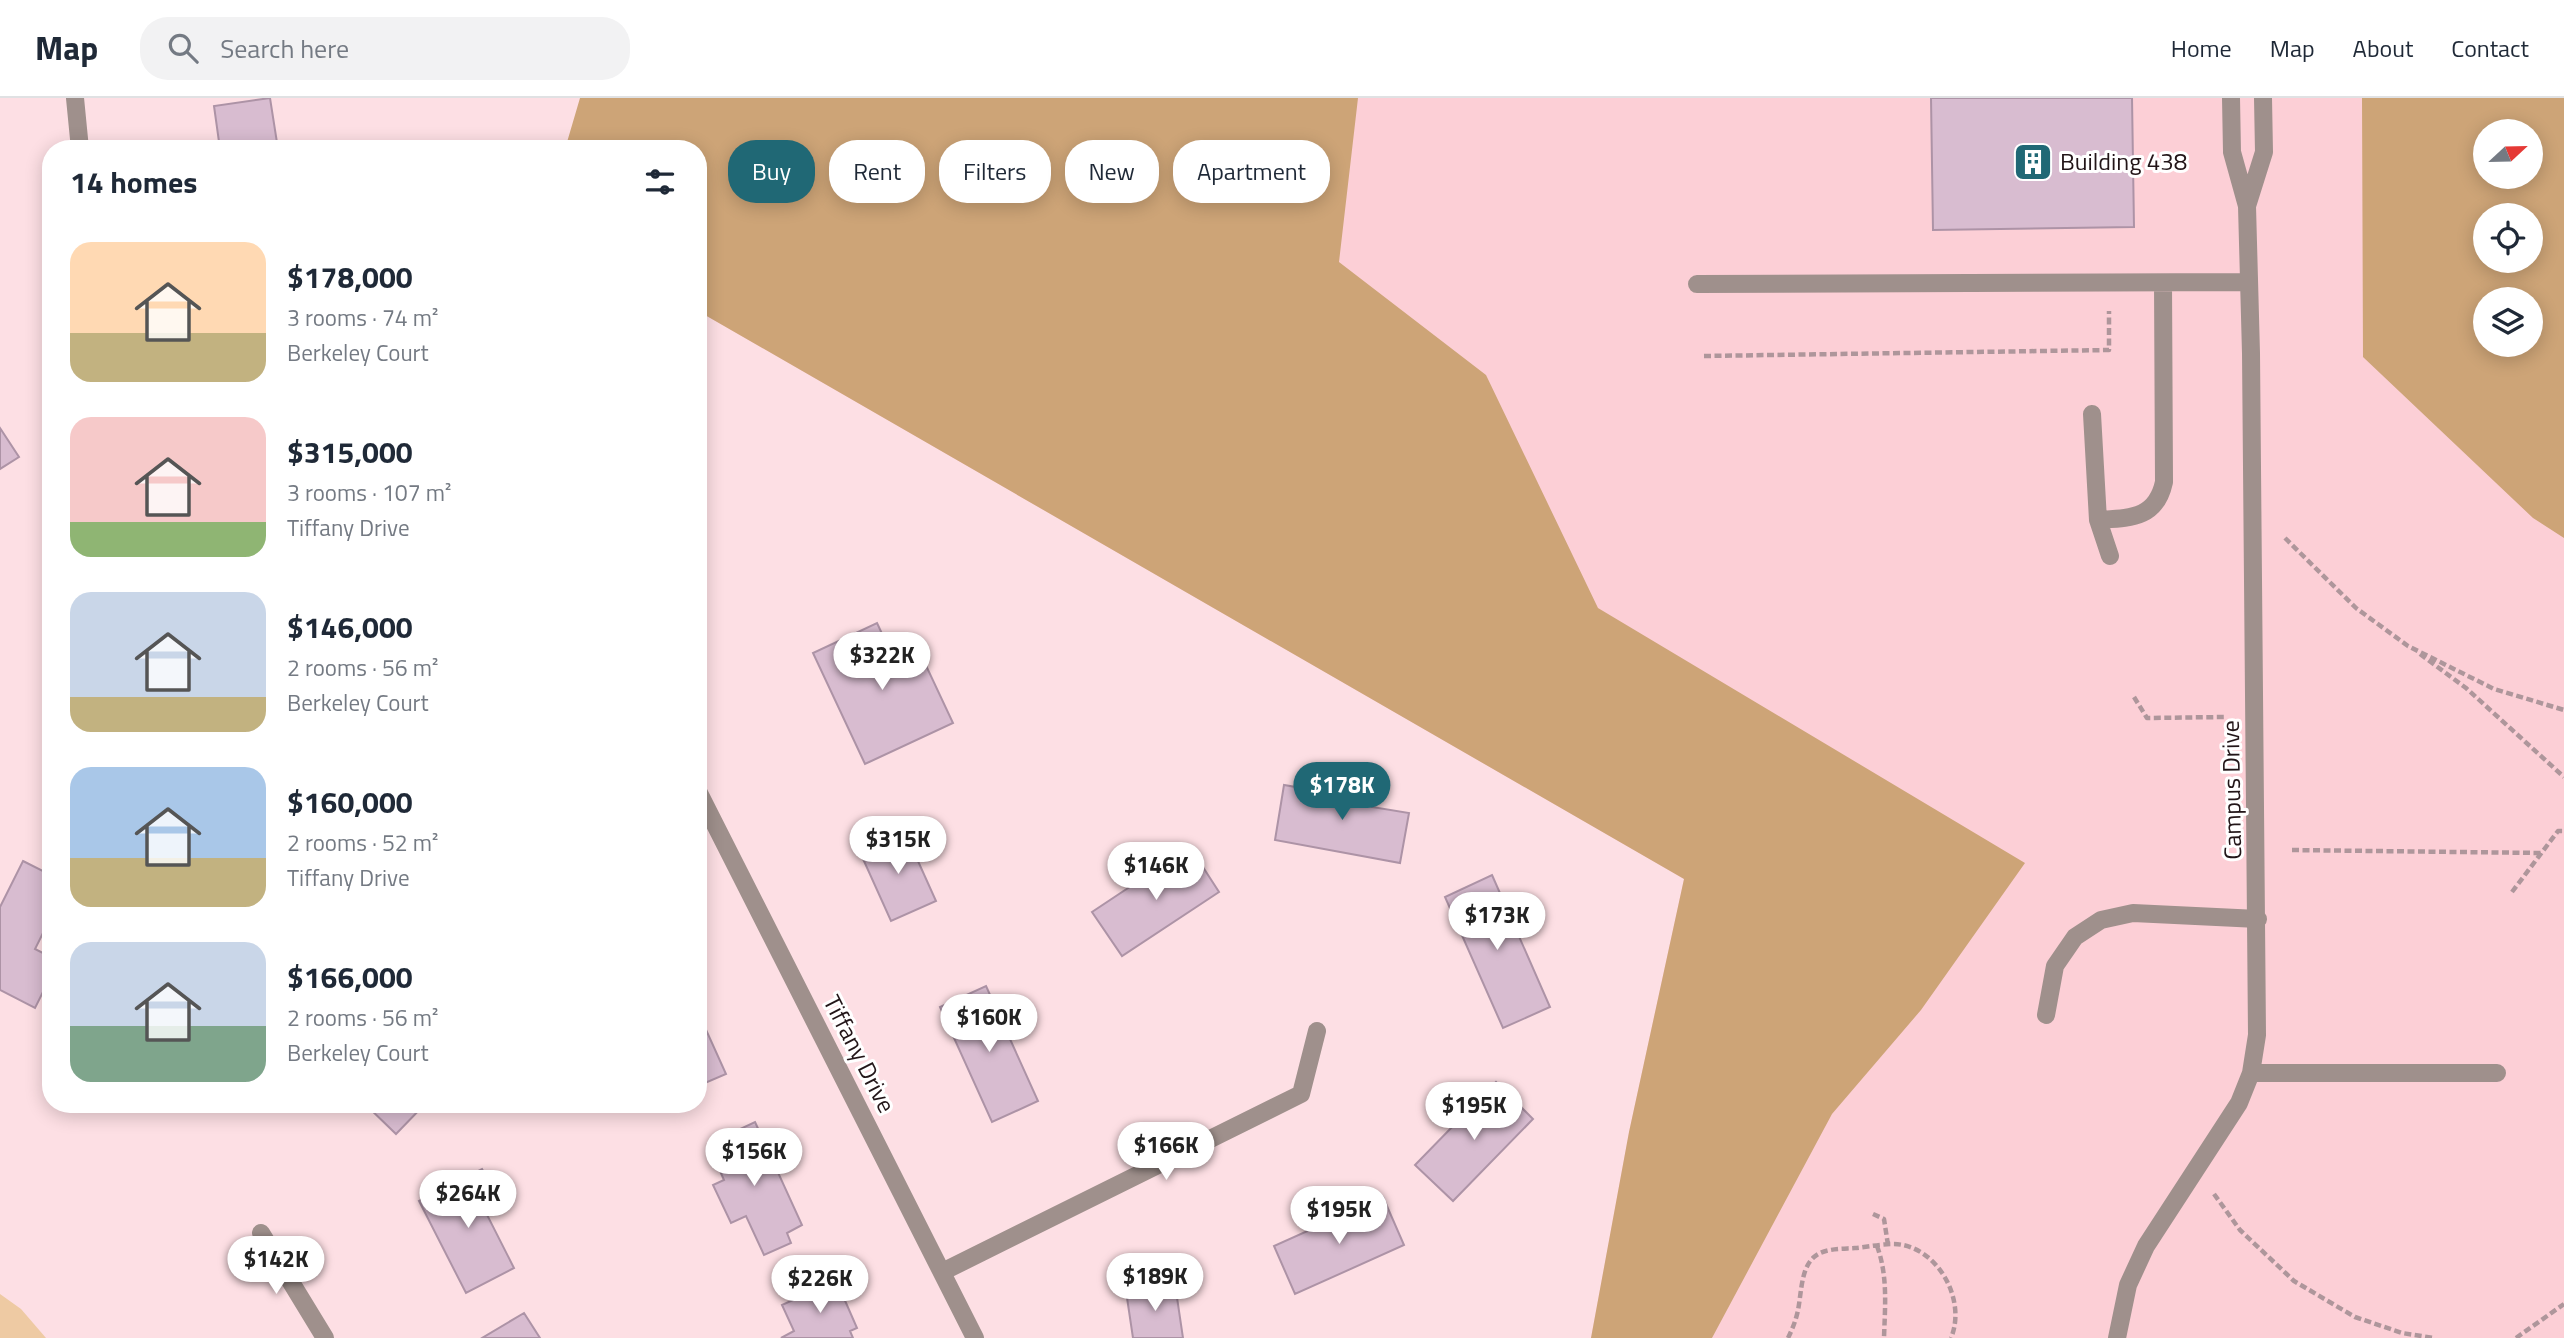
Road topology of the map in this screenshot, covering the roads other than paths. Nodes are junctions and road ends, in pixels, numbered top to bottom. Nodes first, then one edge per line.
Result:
1 (75, 98) edge
2 (2231, 98) edge
3 (2263, 98) edge
4 (79, 140) edge
5 (2247, 206) junction
6 (2248, 282) junction
7 (2163, 283) junction
8 (1697, 284) dead end
9 (2092, 414) dead end
10 (2098, 520) junction
11 (2110, 556) dead end
12 (707, 810) edge
13 (2258, 919) junction
14 (2046, 1015) dead end
15 (1317, 1031) dead end
16 (2251, 1073) junction
17 (2497, 1073) dead end
18 (261, 1233) dead end
19 (942, 1272) junction
20 (325, 1338) edge
21 (975, 1338) edge
22 (2117, 1338) edge

1 - 4 street
2 - 5 street, Campus Drive
3 - 5 street, Campus Drive
5 - 6 street, Campus Drive
6 - 7 street
6 - 13 street, Campus Drive
7 - 8 street
7 - 10 street
9 - 10 street
10 - 11 street
12 - 19 street, Tiffany Drive
13 - 14 street
13 - 16 street, Campus Drive
15 - 19 street
16 - 17 street
16 - 22 street, Campus Drive
18 - 20 street
19 - 21 street, Tiffany Drive

